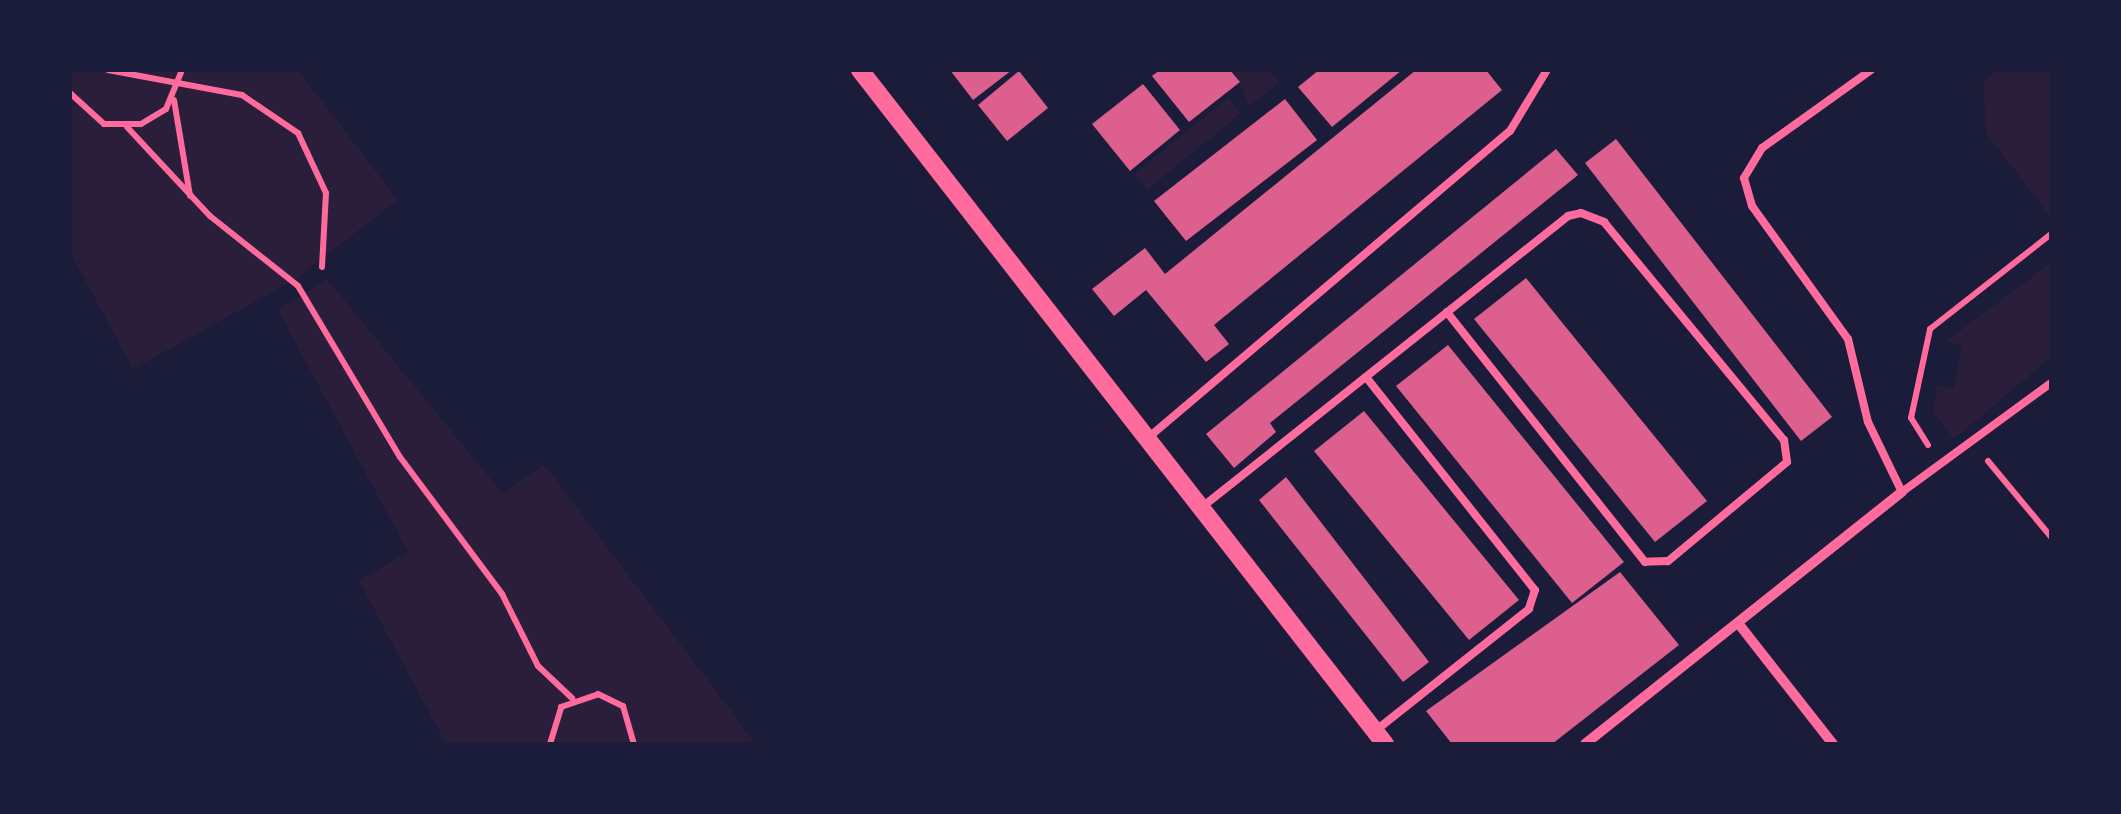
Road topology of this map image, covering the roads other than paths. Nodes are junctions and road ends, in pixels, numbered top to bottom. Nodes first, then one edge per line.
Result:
1 (860, 70) edge
2 (1547, 70) edge
3 (1871, 70) edge
4 (1448, 312) junction
5 (1366, 377) junction
6 (2051, 382) edge
7 (1146, 438) junction
8 (1902, 492) junction
9 (1201, 508) junction
10 (1738, 623) junction
11 (1380, 738) edge
12 (1585, 744) edge
13 (1833, 744) edge

1 - 7 street
2 - 7 lane
3 - 8 lane
4 - 4 lane
4 - 5 lane
5 - 9 lane
5 - 11 lane
6 - 8 lane
7 - 9 street
8 - 10 street
9 - 11 street
10 - 12 street
10 - 13 street

